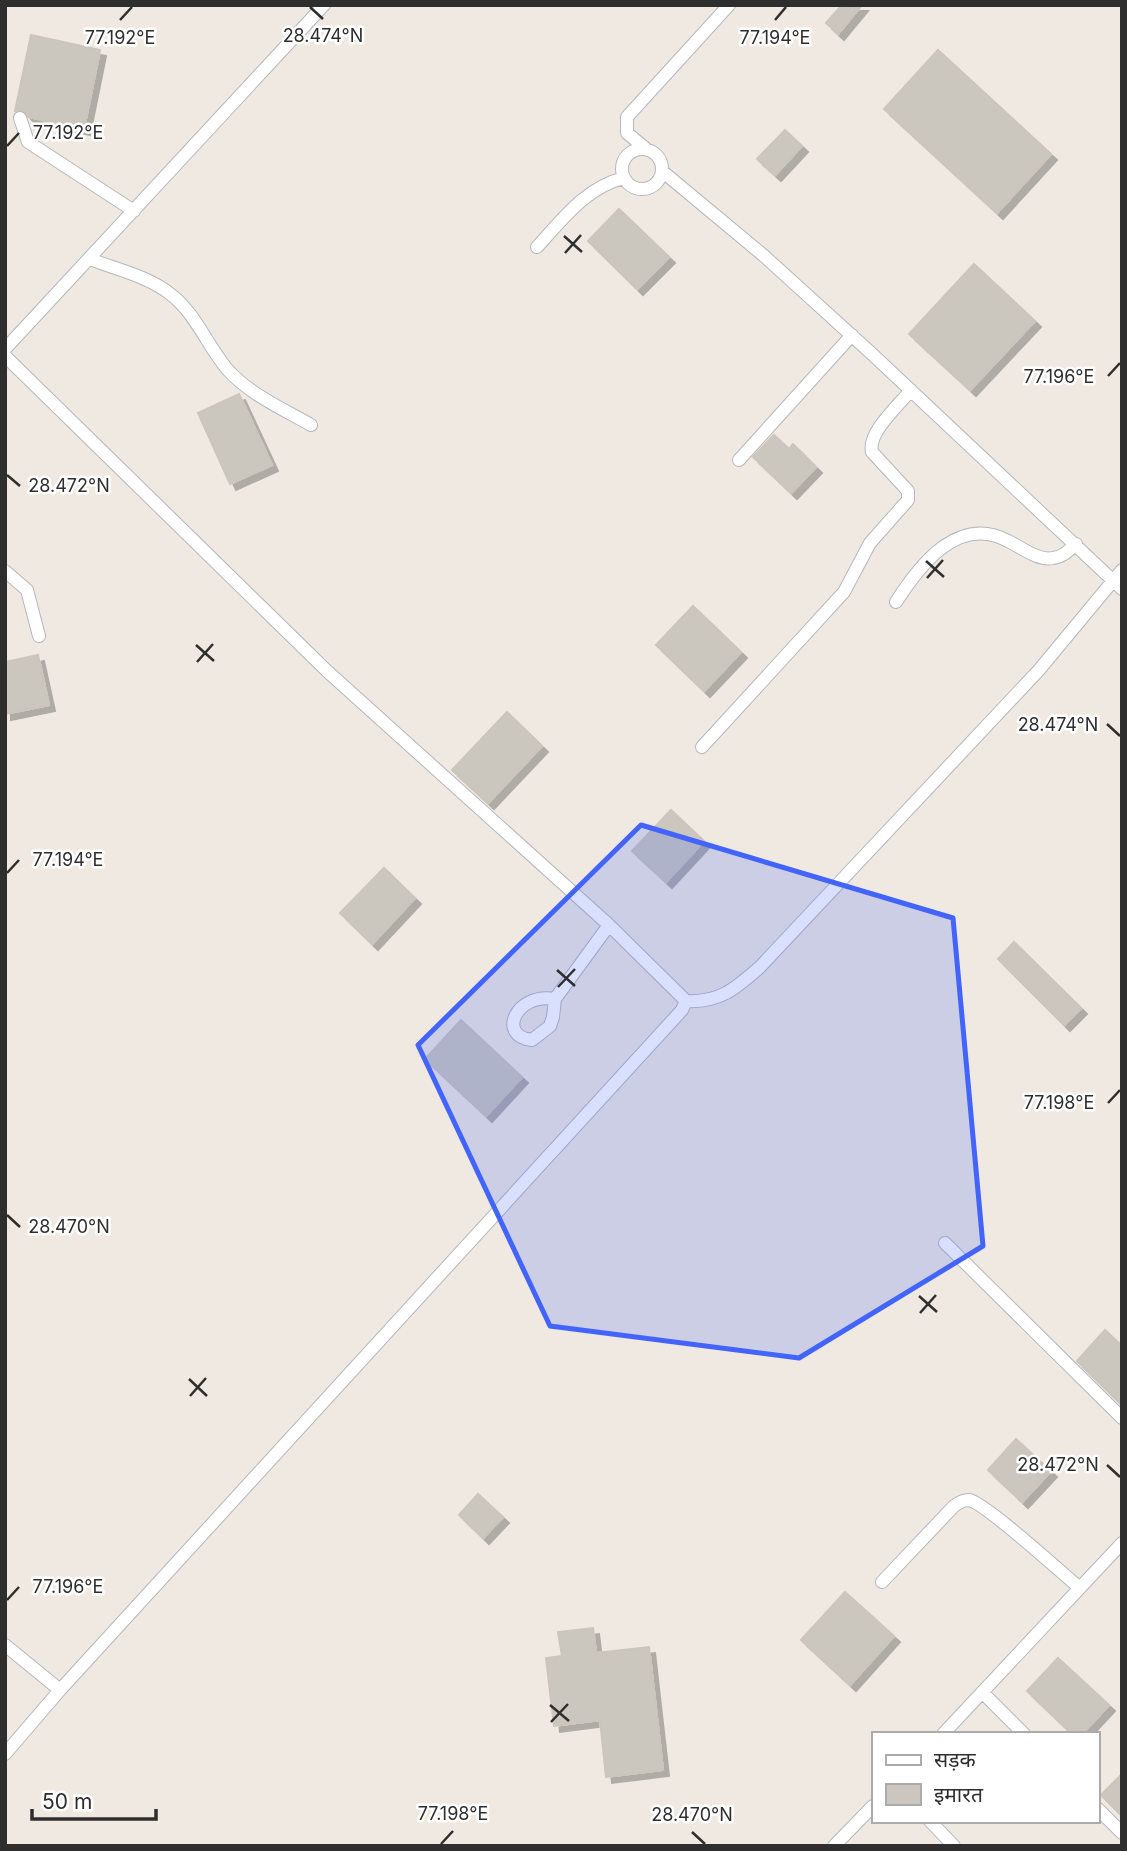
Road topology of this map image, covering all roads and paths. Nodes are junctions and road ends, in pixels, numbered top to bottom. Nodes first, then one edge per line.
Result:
1 (324, 5) edge
2 (729, 5) edge
3 (20, 118) dead end
4 (645, 148) junction
5 (662, 171) junction
6 (624, 178) junction
7 (134, 211) junction
8 (537, 247) dead end
9 (90, 259) junction
10 (852, 335) junction
11 (5, 349) edge
12 (5, 356) edge
13 (911, 390) junction
14 (311, 425) dead end
15 (739, 460) dead end
16 (1076, 544) junction
17 (5, 570) edge
18 (1119, 579) edge
19 (896, 602) dead end
20 (39, 636) dead end
21 (702, 747) dead end
22 (609, 925) junction
23 (555, 999) dead end
24 (686, 1001) junction
25 (945, 1243) dead end
26 (1122, 1418) edge
27 (1122, 1543) edge
28 (882, 1582) dead end
29 (1080, 1588) junction
30 (5, 1645) edge
31 (60, 1690) junction
32 (982, 1692) junction
33 (945, 1732) edge
34 (1022, 1732) edge
35 (5, 1754) edge
36 (872, 1807) edge
37 (1099, 1810) edge
38 (932, 1823) edge
39 (1120, 1832) edge
40 (834, 1846) edge
41 (954, 1846) edge
42 (1121, 1846) edge

1 - 7 street
2 - 4 street
3 - 7 street
4 - 5 street
4 - 6 street
5 - 6 street
5 - 10 street
6 - 8 street
7 - 9 street
9 - 11 street
9 - 14 street
10 - 13 street
10 - 15 street
12 - 22 street
13 - 16 street
13 - 21 street
16 - 18 street
16 - 19 street
17 - 20 street
18 - 24 street
22 - 23 street
22 - 24 street
24 - 31 street
25 - 26 street
27 - 29 street
28 - 29 street
29 - 32 street
30 - 31 street
31 - 35 street
32 - 33 street
32 - 34 street
36 - 40 street
37 - 39 street
38 - 41 street
39 - 42 street

